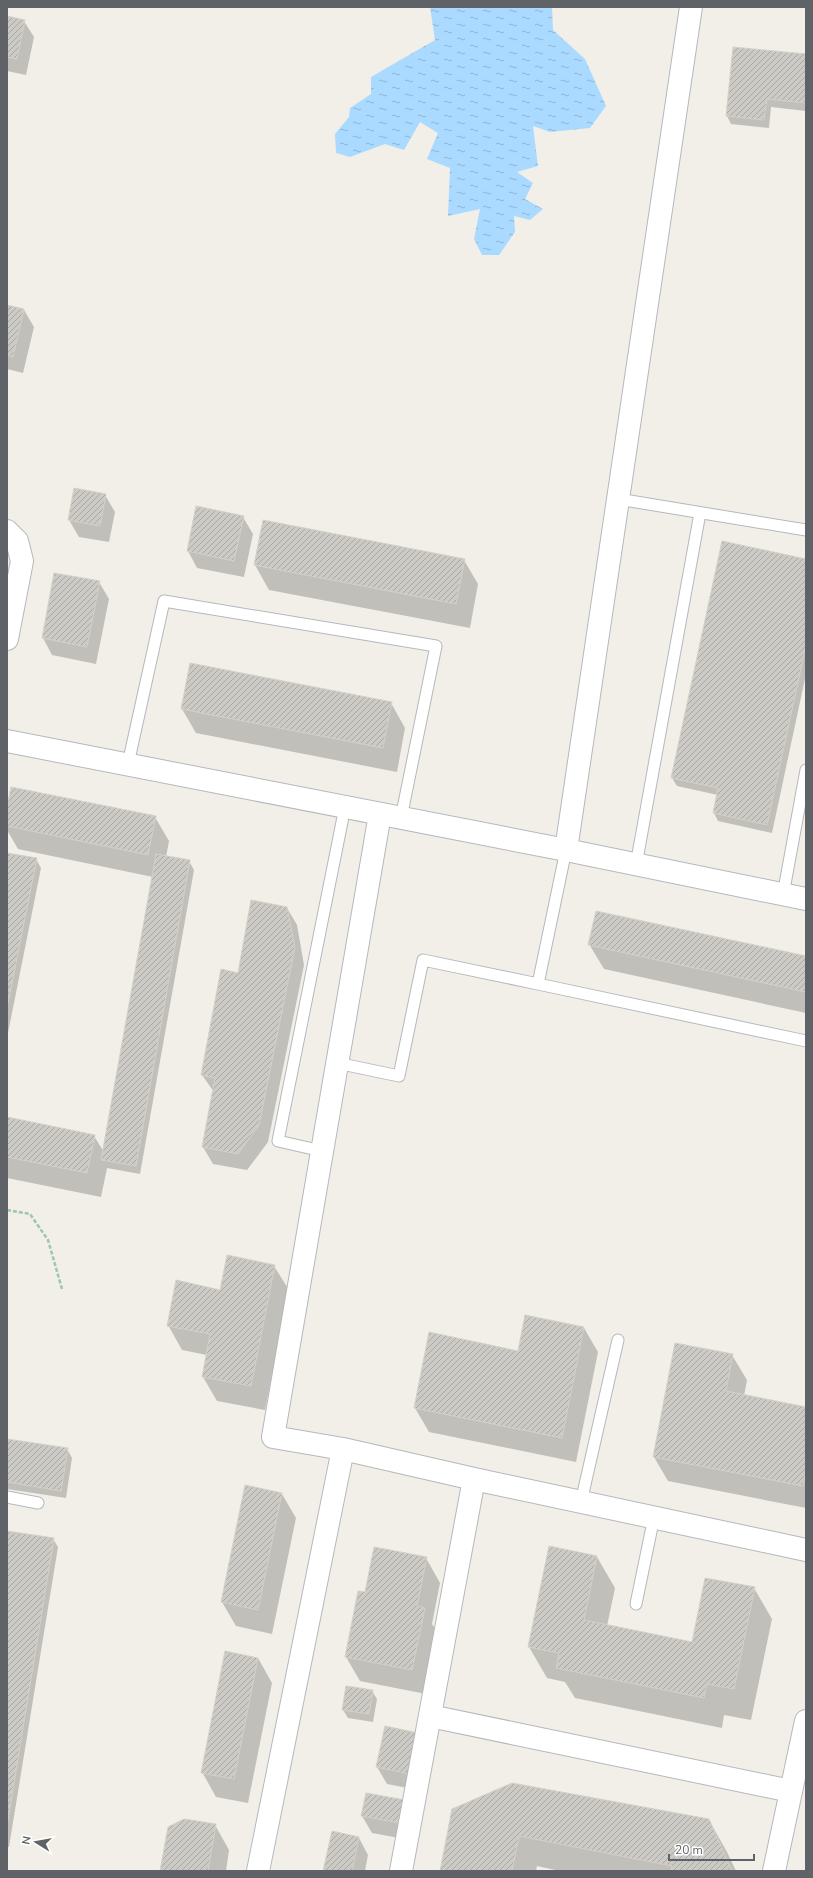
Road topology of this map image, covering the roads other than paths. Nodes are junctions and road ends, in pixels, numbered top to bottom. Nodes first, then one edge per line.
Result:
1 (691, 7) edge
2 (618, 499) junction
3 (700, 512) junction
4 (806, 530) edge
5 (7, 531) edge
6 (7, 640) edge
7 (7, 741) edge
8 (128, 764) junction
9 (806, 770) edge
10 (345, 807) junction
11 (390, 816) junction
12 (566, 850) junction
13 (636, 864) junction
14 (784, 895) junction
15 (806, 899) edge
16 (538, 984) junction
17 (806, 1042) edge
18 (337, 1063) junction
19 (322, 1151) junction
20 (618, 1340) dead end
21 (343, 1449) junction
22 (474, 1479) junction
23 (7, 1498) edge
24 (581, 1502) junction
25 (38, 1503) dead end
26 (654, 1517) junction
27 (806, 1550) edge
28 (636, 1604) dead end
29 (430, 1716) junction
30 (806, 1721) edge
31 (791, 1791) junction
32 (258, 1871) edge
33 (401, 1871) edge
34 (774, 1871) edge

1 - 2 street
2 - 3 lane
2 - 12 street
3 - 4 lane
3 - 13 lane
5 - 6 street
7 - 8 street
8 - 10 street
8 - 11 lane
9 - 14 lane
10 - 11 street
10 - 19 lane
11 - 12 street
11 - 18 street
12 - 13 street
12 - 16 lane
13 - 14 street
14 - 15 street
16 - 17 lane
16 - 18 lane
18 - 19 street
19 - 21 street
20 - 24 lane
21 - 22 street
21 - 32 street
22 - 24 street
22 - 29 street
23 - 25 lane
24 - 26 street
26 - 27 street
26 - 28 lane
29 - 31 street
29 - 33 street
30 - 31 street
31 - 34 street

